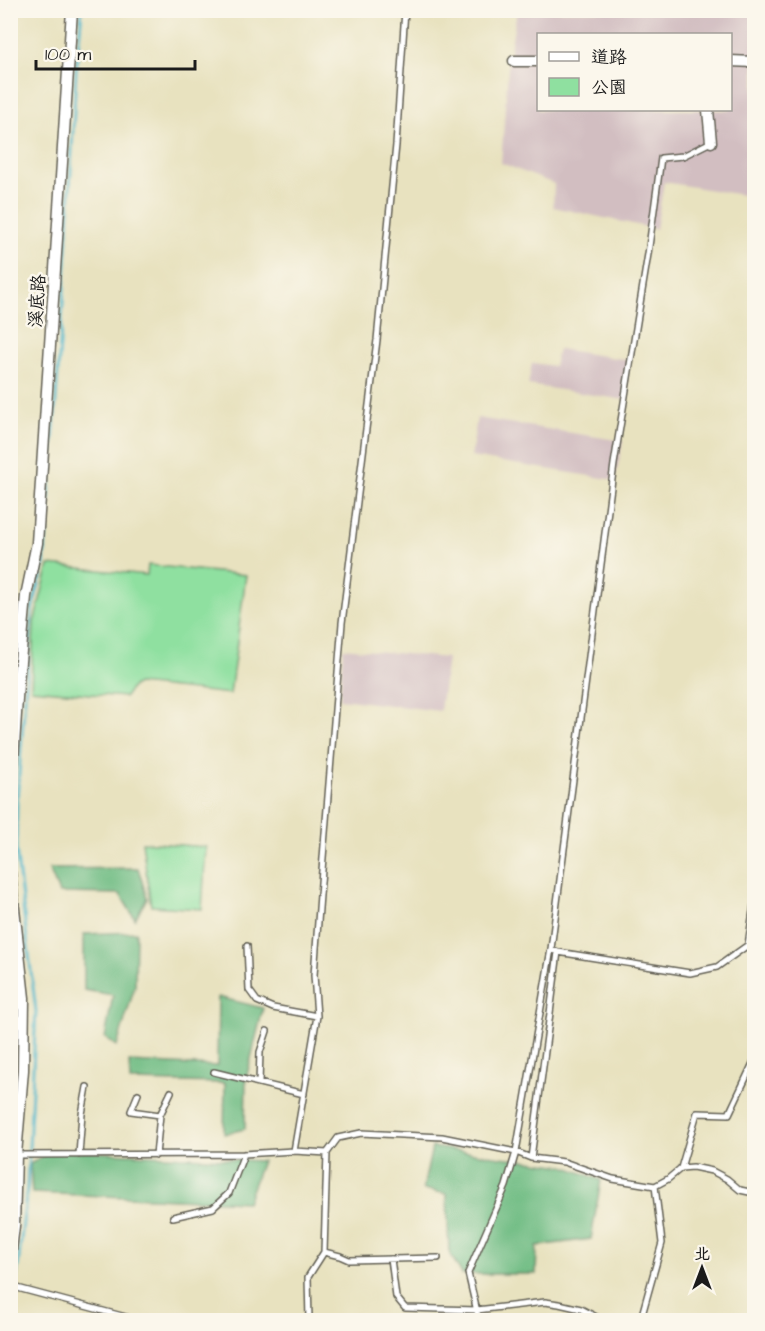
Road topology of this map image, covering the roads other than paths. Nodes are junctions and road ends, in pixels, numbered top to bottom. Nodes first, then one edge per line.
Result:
1 (72, 10) edge
2 (405, 10) edge
3 (514, 61) dead end
4 (537, 61) edge
5 (732, 61) edge
6 (754, 62) edge
7 (708, 111) edge
8 (711, 142) joint
9 (10, 808) edge
10 (10, 873) edge
11 (754, 904) edge
12 (748, 945) junction
13 (247, 946) dead end
14 (551, 949) junction
15 (558, 952) junction
16 (754, 952) edge
17 (754, 975) edge
18 (754, 991) edge
19 (317, 1016) junction
20 (267, 1031) dead end
21 (754, 1061) edge
22 (214, 1072) dead end
23 (259, 1083) junction
24 (87, 1087) dead end
25 (171, 1092) dead end
26 (138, 1094) dead end
27 (304, 1094) junction
28 (160, 1115) junction
29 (294, 1151) junction
30 (516, 1152) junction
31 (327, 1153) junction
32 (244, 1154) junction
33 (15, 1155) junction
34 (80, 1155) junction
35 (156, 1155) junction
36 (531, 1158) junction
37 (681, 1168) junction
38 (655, 1186) junction
39 (754, 1193) edge
40 (173, 1217) dead end
41 (324, 1252) junction
42 (10, 1258) edge
43 (438, 1258) dead end
44 (392, 1259) junction
45 (10, 1286) edge
46 (477, 1310) junction
47 (137, 1320) edge
48 (309, 1320) edge
49 (479, 1320) edge
50 (602, 1320) edge
51 (622, 1320) edge

1 - 9 street, 溪底路
2 - 19 lane
3 - 4 street
5 - 6 street
7 - 8 street
8 - 14 lane
10 - 33 street
11 - 12 lane
12 - 15 lane
12 - 16 lane
13 - 19 lane
14 - 15 lane
14 - 30 lane
15 - 36 lane
17 - 18 lane
19 - 27 lane
20 - 23 lane
21 - 37 lane
22 - 23 lane
23 - 27 lane
24 - 34 lane
25 - 28 lane
26 - 28 lane
27 - 29 lane
28 - 35 lane
29 - 31 lane
29 - 32 lane
30 - 31 lane
30 - 36 lane
30 - 46 lane
31 - 41 lane
32 - 35 lane
32 - 40 lane
33 - 34 lane
33 - 42 street
34 - 35 lane
36 - 38 lane
37 - 38 lane
37 - 39 lane
38 - 51 lane
41 - 44 lane
41 - 48 lane
43 - 44 lane
44 - 46 lane
45 - 47 lane
46 - 49 lane
46 - 50 lane

